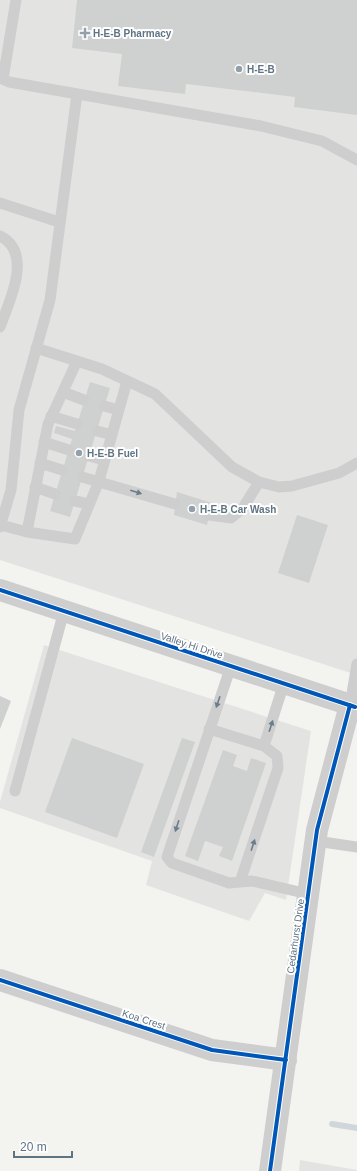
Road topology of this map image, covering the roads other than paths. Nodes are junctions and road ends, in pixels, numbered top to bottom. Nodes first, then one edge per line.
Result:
1 (16, 0) edge
2 (1, 79) edge
3 (77, 94) junction
4 (357, 160) edge
5 (0, 203) edge
6 (59, 222) junction
7 (0, 236) edge
8 (0, 328) edge
9 (36, 348) junction
10 (77, 361) junction
11 (127, 381) junction
12 (63, 392) junction
13 (84, 400) dead end
14 (104, 406) dead end
15 (119, 410) junction
16 (51, 416) junction
17 (77, 424) dead end
18 (97, 431) dead end
19 (112, 435) junction
20 (44, 442) junction
21 (69, 450) dead end
22 (89, 456) dead end
23 (104, 460) junction
24 (40, 463) junction
25 (357, 463) edge
26 (62, 470) dead end
27 (82, 477) dead end
28 (99, 481) junction
29 (259, 482) junction
30 (35, 487) junction
31 (55, 494) dead end
32 (75, 501) dead end
33 (89, 504) junction
34 (175, 504) dead end
35 (209, 515) dead end
36 (0, 526) edge
37 (27, 532) junction
38 (0, 590) edge
39 (64, 611) junction
40 (357, 664) edge
41 (231, 666) junction
42 (284, 683) junction
43 (354, 706) edge
44 (209, 729) junction
45 (264, 746) junction
46 (15, 791) dead end
47 (316, 841) junction
48 (357, 847) edge
49 (240, 882) junction
50 (308, 894) junction
51 (0, 980) edge
52 (286, 1060) junction
53 (270, 1171) edge

1 - 2 lane
2 - 3 lane
3 - 4 lane
3 - 6 lane
5 - 6 lane
6 - 9 lane
7 - 8 lane
9 - 10 lane
9 - 36 lane
10 - 11 lane
10 - 12 lane
11 - 15 lane
11 - 29 lane
12 - 13 lane
12 - 16 lane
14 - 15 lane
15 - 19 lane
16 - 17 lane
16 - 20 lane
18 - 19 lane
19 - 23 lane
20 - 21 lane
20 - 24 lane
22 - 23 lane
23 - 28 lane
24 - 26 lane
24 - 30 lane
25 - 29 lane
27 - 28 lane
28 - 33 lane
28 -> 34 lane
29 - 35 lane
30 - 31 lane
30 - 37 lane
32 - 33 lane
33 - 37 lane
36 - 37 lane
38 - 39 street, Valley Hi Drive
39 - 41 street, Valley Hi Drive
39 - 46 lane
40 - 43 lane
41 - 42 street, Valley Hi Drive
41 -> 44 lane
42 - 43 street, Valley Hi Drive
45 -> 42 lane
43 - 47 street, Cedarhurst Drive
44 - 45 lane
44 -> 49 lane
49 -> 45 lane
47 - 48 lane
47 - 50 street, Cedarhurst Drive
49 - 50 lane
50 - 52 street, Cedarhurst Drive
51 - 52 street, Koa Crest
52 - 53 street, Cedarhurst Drive

